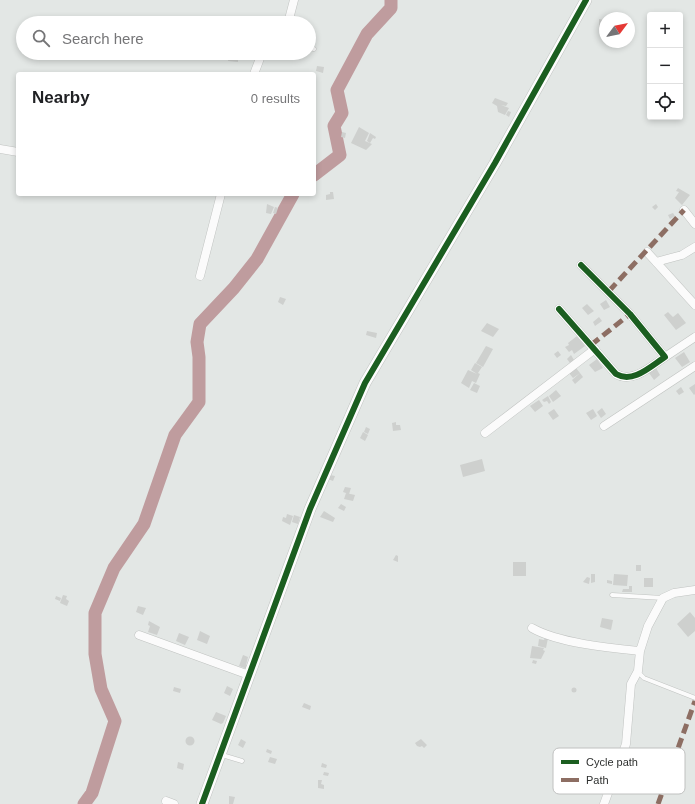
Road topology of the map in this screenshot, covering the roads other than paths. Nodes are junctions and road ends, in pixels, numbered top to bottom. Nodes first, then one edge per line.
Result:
1 (294, 0) edge
2 (586, 0) edge
3 (290, 16) edge
4 (259, 60) edge
5 (255, 72) edge
6 (0, 149) edge
7 (16, 152) edge
8 (220, 196) edge
9 (689, 213) edge
10 (695, 224) edge
11 (695, 247) edge
12 (647, 252) dead end
13 (656, 262) junction
14 (581, 265) dead end
15 (200, 276) dead end
16 (695, 305) edge
17 (559, 309) dead end
18 (695, 337) edge
19 (595, 349) junction
20 (666, 357) junction
21 (695, 366) edge
22 (604, 426) dead end
23 (486, 433) dead end
24 (695, 590) edge
25 (612, 595) dead end
26 (664, 598) junction
27 (532, 628) dead end
28 (139, 635) dead end
29 (640, 651) junction
30 (638, 671) junction
31 (249, 675) junction
32 (695, 698) edge
33 (625, 748) edge
34 (219, 755) junction
35 (242, 761) dead end
36 (608, 794) edge
37 (166, 801) dead end
38 (174, 804) edge
39 (202, 804) edge
40 (604, 804) edge

1 - 3 street
2 - 31 street
4 - 5 street
6 - 7 street
8 - 15 street
9 - 10 street
11 - 13 street
12 - 13 street
13 - 16 street
14 - 20 street
17 - 19 street
18 - 20 street
19 - 20 street
19 - 23 street
21 - 22 street
24 - 26 street
25 - 26 lane
26 - 29 street
27 - 29 street
28 - 31 street
29 - 30 street
30 - 32 lane
30 - 33 street
31 - 34 street
34 - 35 lane
34 - 39 street
36 - 40 street
37 - 38 street

